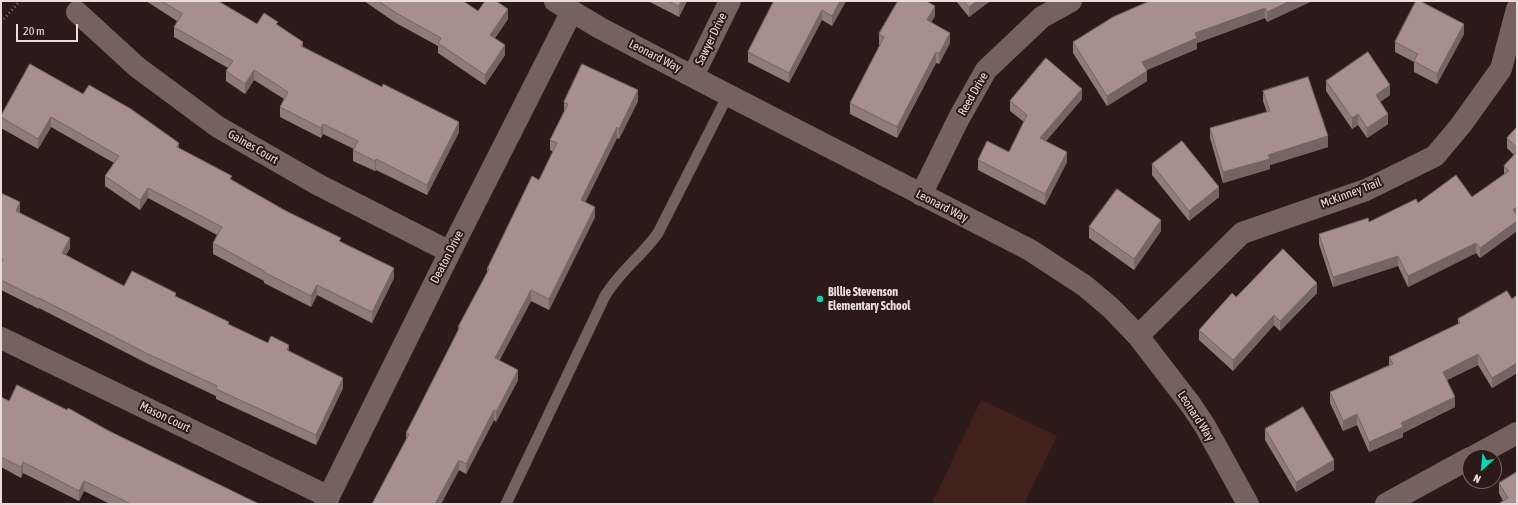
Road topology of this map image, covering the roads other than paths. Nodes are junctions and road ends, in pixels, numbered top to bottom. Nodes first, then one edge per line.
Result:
1 (730, 1) edge
2 (1071, 1) edge
3 (563, 6) edge
4 (1517, 9) edge
5 (77, 12) dead end
6 (693, 76) junction
7 (728, 95) junction
8 (921, 195) junction
9 (450, 252) junction
10 (1138, 336) junction
11 (1, 338) edge
12 (1517, 433) edge
13 (1488, 449) edge
14 (1462, 463) edge
15 (327, 500) edge
16 (510, 502) edge
17 (1248, 504) edge
18 (1386, 504) edge

1 - 6 street, Sawyer Drive
2 - 8 street, Reed Drive
3 - 6 street, Leonard Way
3 - 9 street, Deaton Drive
4 - 10 street, McKinney Trail
5 - 9 street, Gaines Court
6 - 7 street, Leonard Way
7 - 8 street, Leonard Way
7 - 16 lane
8 - 10 street, Leonard Way
9 - 15 street, Deaton Drive
10 - 17 street, Leonard Way
11 - 15 street, Mason Court
12 - 13 street
14 - 18 street

